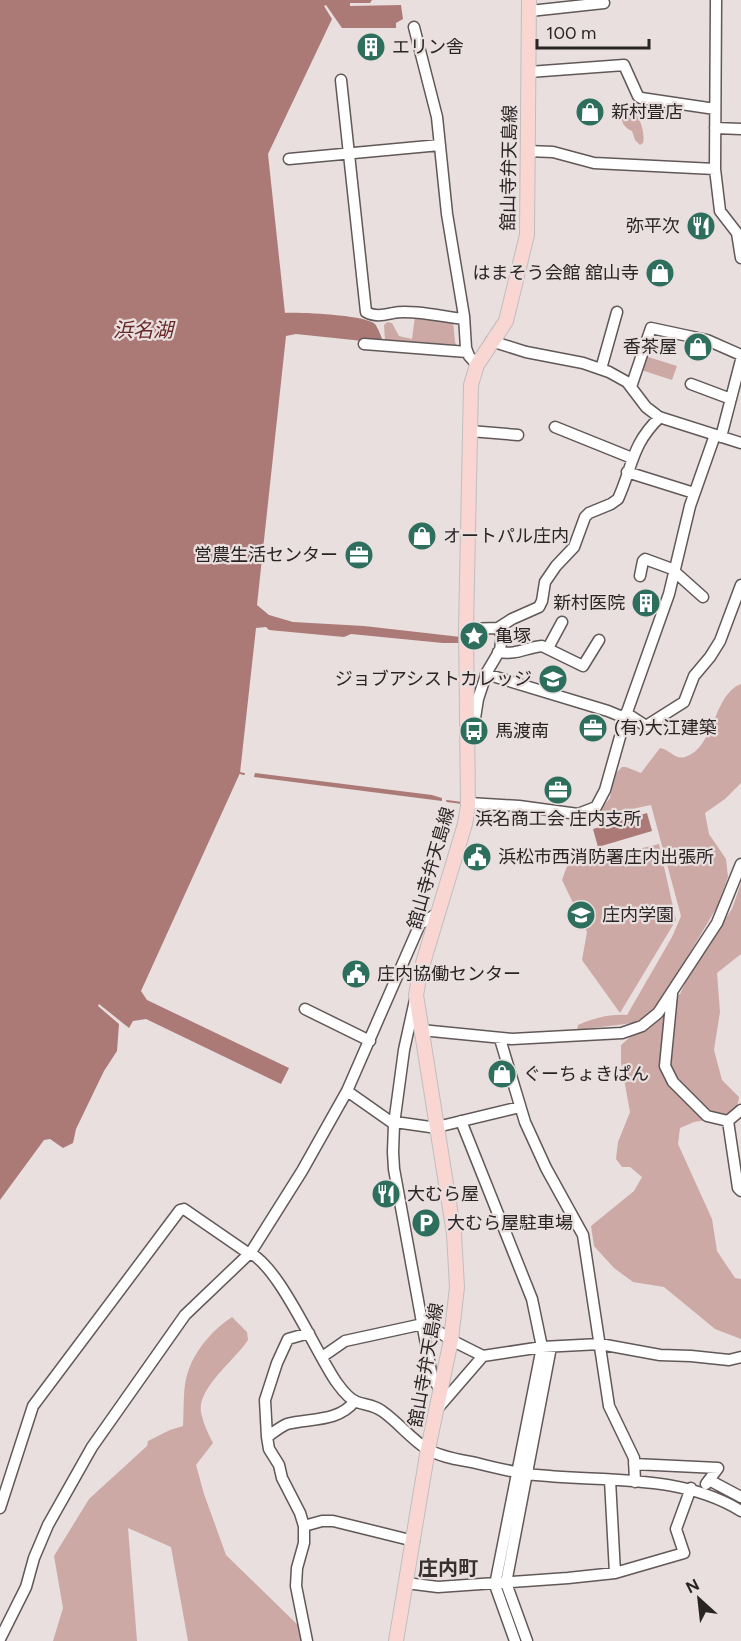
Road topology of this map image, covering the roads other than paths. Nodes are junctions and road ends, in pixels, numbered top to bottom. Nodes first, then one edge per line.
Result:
1 (603, 0) edge
2 (716, 0) edge
3 (529, 5) edge
4 (414, 27) dead end
5 (529, 72) junction
6 (341, 80) dead end
7 (715, 109) junction
8 (715, 128) junction
9 (741, 129) edge
10 (440, 145) junction
11 (527, 151) junction
12 (349, 154) junction
13 (289, 159) dead end
14 (715, 169) junction
15 (738, 228) edge
16 (741, 258) edge
17 (617, 312) dead end
18 (464, 319) junction
19 (491, 341) junction
20 (364, 344) dead end
21 (467, 352) junction
22 (741, 355) edge
23 (741, 360) edge
24 (477, 365) junction
25 (601, 369) junction
26 (691, 384) dead end
27 (632, 387) junction
28 (731, 399) junction
29 (660, 417) junction
30 (555, 427) dead end
31 (470, 431) junction
32 (518, 435) dead end
33 (718, 436) junction
34 (741, 443) edge
35 (632, 458) junction
36 (627, 472) junction
37 (694, 493) junction
38 (675, 571) junction
39 (640, 576) dead end
40 (741, 585) edge
41 (703, 597) dead end
42 (562, 622) dead end
43 (498, 628) junction
44 (466, 629) junction
45 (599, 640) dead end
46 (548, 648) junction
47 (498, 652) junction
48 (486, 674) junction
49 (472, 711) junction
50 (626, 716) junction
51 (469, 803) junction
52 (741, 864) edge
53 (438, 913) junction
54 (672, 992) junction
55 (416, 995) junction
56 (305, 1009) dead end
57 (422, 1030) junction
58 (500, 1039) junction
59 (370, 1041) junction
60 (347, 1091) junction
61 (520, 1107) junction
62 (741, 1110) edge
63 (461, 1121) junction
64 (728, 1121) junction
65 (394, 1123) junction
66 (437, 1127) junction
67 (741, 1191) edge
68 (250, 1252) junction
69 (423, 1324) junction
70 (309, 1333) junction
71 (452, 1340) junction
72 (600, 1344) junction
73 (547, 1347) junction
74 (483, 1356) junction
75 (322, 1357) junction
76 (741, 1357) edge
77 (441, 1391) junction
78 (354, 1402) junction
79 (437, 1409) junction
80 (267, 1437) junction
81 (428, 1449) junction
82 (634, 1464) junction
83 (522, 1473) junction
84 (610, 1480) junction
85 (710, 1480) junction
86 (635, 1482) junction
87 (695, 1490) junction
88 (741, 1497) edge
89 (0, 1508) edge
90 (741, 1511) edge
91 (304, 1526) junction
92 (414, 1541) junction
93 (615, 1573) junction
94 (406, 1583) junction
95 (500, 1584) junction
96 (0, 1639) edge
97 (307, 1641) edge
98 (396, 1641) edge
99 (515, 1641) edge
100 (527, 1641) edge

1 - 3 street
2 - 7 street
3 - 5 main road, 舘山寺弁天島線
4 - 10 street
5 - 7 street
5 - 11 main road, 舘山寺弁天島線
6 - 12 street
7 - 8 street
8 - 9 street
8 - 14 street
10 - 12 street
10 - 18 street
11 - 14 street
11 - 19 main road, 舘山寺弁天島線
12 - 13 street
12 - 18 street
14 - 15 street
15 - 16 street
17 - 25 street
18 - 21 street
19 - 24 main road, 舘山寺弁天島線
19 - 25 street
20 - 21 street
21 - 24 street
22 - 27 street
23 - 28 street
24 - 31 main road, 舘山寺弁天島線
25 - 27 street
26 - 28 street
27 - 29 street
28 - 33 street
29 - 33 street
29 - 35 street
30 - 35 street
31 - 32 street
31 - 44 main road, 舘山寺弁天島線
33 - 34 street
33 - 37 street
35 - 36 street
36 - 37 street
36 - 43 street
37 - 38 street
38 - 39 street
38 - 41 street
38 - 50 street
40 - 50 street
42 - 46 street
43 - 44 street
43 - 47 street
44 - 49 main road, 舘山寺弁天島線
45 - 46 street
46 - 47 street
47 - 48 street
48 - 49 street
48 - 50 street
49 - 51 main road, 舘山寺弁天島線
50 - 51 street
51 - 53 main road, 舘山寺弁天島線
52 - 54 street
53 - 55 main road, 舘山寺弁天島線
53 - 59 street
54 - 58 street
54 - 64 street
55 - 57 main road, 舘山寺弁天島線
55 - 65 street
56 - 59 street
57 - 58 street
57 - 66 main road, 舘山寺弁天島線
58 - 61 street
59 - 60 street
60 - 65 street
60 - 68 street
61 - 63 street
61 - 72 street
62 - 64 street
63 - 66 street
63 - 73 street
64 - 67 street
65 - 66 street
65 - 69 street
66 - 71 main road, 舘山寺弁天島線
68 - 70 street
68 - 89 street
68 - 96 street
69 - 71 street
69 - 75 street
69 - 77 street
70 - 75 street
70 - 80 street
71 - 74 street
71 - 77 main road, 舘山寺弁天島線
72 - 73 street
72 - 76 street
72 - 82 street
73 - 74 street
73 - 83 street
74 - 79 street
75 - 78 street
77 - 79 main road, 舘山寺弁天島線
78 - 80 street
78 - 81 street
79 - 81 main road, 舘山寺弁天島線
80 - 91 street
81 - 83 street
81 - 92 main road, 舘山寺弁天島線
82 - 85 street
82 - 86 street
83 - 84 street
83 - 95 street
84 - 86 street
84 - 93 street
85 - 87 street
85 - 88 street
86 - 87 street
87 - 90 street
87 - 93 street
91 - 92 street
91 - 97 street
92 - 94 main road, 舘山寺弁天島線
93 - 95 street
94 - 95 street
94 - 98 main road, 舘山寺弁天島線
95 - 99 street
95 - 100 street

